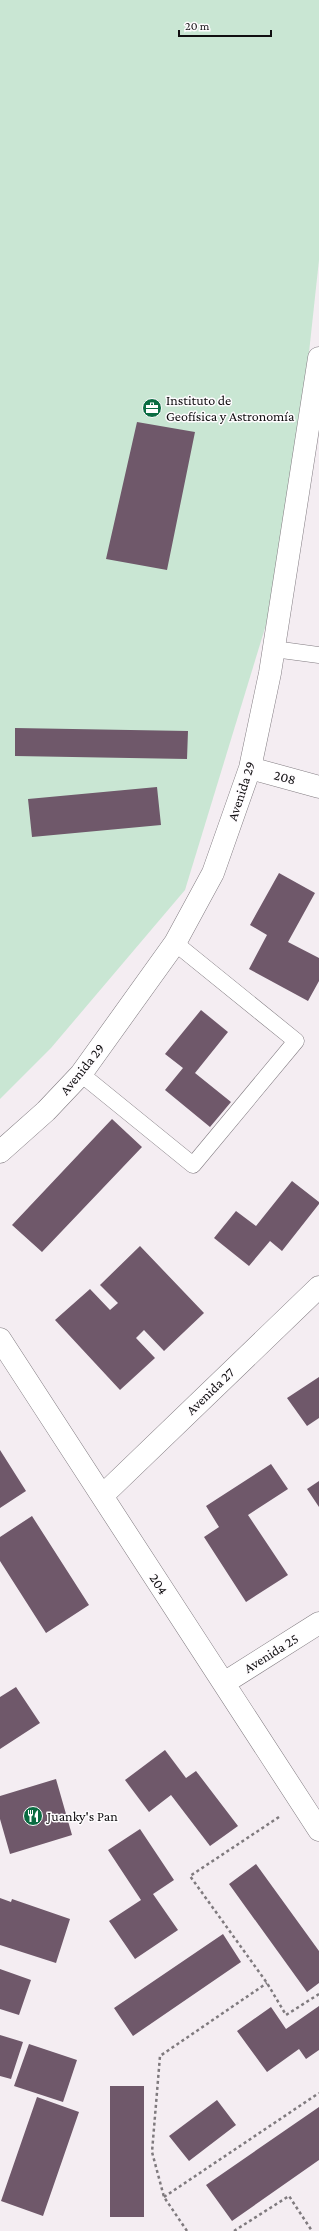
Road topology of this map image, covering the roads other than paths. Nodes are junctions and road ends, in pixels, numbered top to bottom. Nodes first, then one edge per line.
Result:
1 (319, 358) edge
2 (274, 649) junction
3 (319, 655) edge
4 (250, 768) junction
5 (319, 787) edge
6 (175, 943) junction
7 (81, 1074) junction
8 (0, 1152) edge
9 (319, 1287) edge
10 (0, 1339) edge
11 (102, 1496) junction
12 (319, 1623) edge
13 (224, 1683) junction
14 (319, 1830) edge

1 - 2 street, Avenida 29
2 - 3 lane
2 - 4 street, Avenida 29
4 - 5 street, 208
4 - 6 street, Avenida 29
6 - 7 street, Avenida 29
6 - 7 lane
7 - 8 street, Avenida 29
9 - 11 street, Avenida 27
10 - 11 street, 204
11 - 13 street, 204
12 - 13 street, Avenida 25
13 - 14 street, 204

